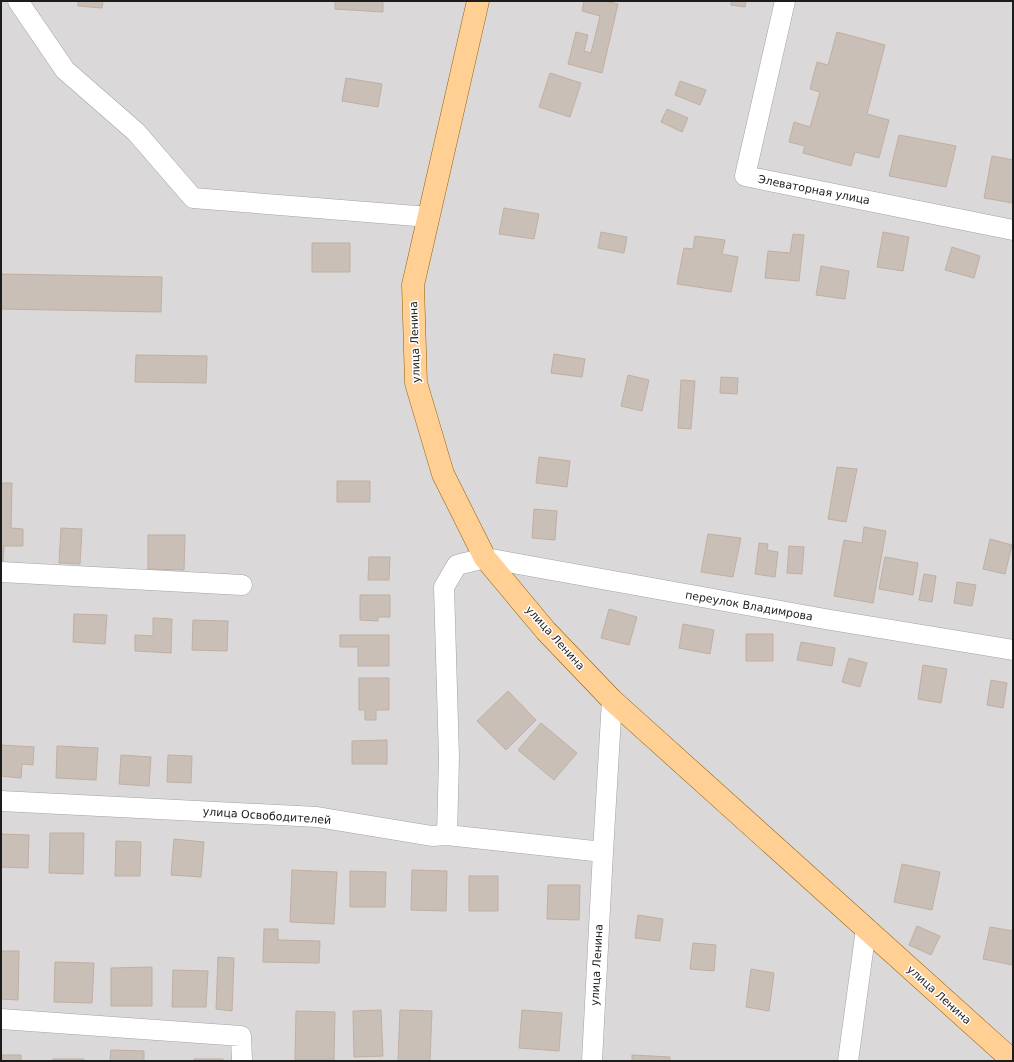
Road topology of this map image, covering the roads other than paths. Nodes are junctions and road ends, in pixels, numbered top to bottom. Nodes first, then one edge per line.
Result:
1 (18, 1) edge
2 (478, 1) edge
3 (785, 1) edge
4 (429, 217) junction
5 (1013, 230) edge
6 (485, 558) junction
7 (1, 572) edge
8 (242, 585) dead end
9 (1013, 650) edge
10 (612, 700) junction
11 (1, 801) edge
12 (447, 835) junction
13 (603, 852) junction
14 (866, 928) junction
15 (1, 1019) edge
16 (242, 1061) edge
17 (592, 1061) edge
18 (848, 1061) edge
19 (1013, 1061) edge

1 - 4 street
2 - 4 main road, улица Ленина
3 - 5 street, Элеваторная улица
4 - 6 main road, улица Ленина
6 - 9 street, переулок Владимрова
6 - 10 main road, улица Ленина
6 - 12 street
7 - 8 street
10 - 13 street, улица Ленина
10 - 14 main road, улица Ленина
11 - 12 street, улица Освободителей
12 - 13 street, улица Освободителей
13 - 17 street, улица Ленина
14 - 18 street
14 - 19 main road, улица Ленина
15 - 16 street

